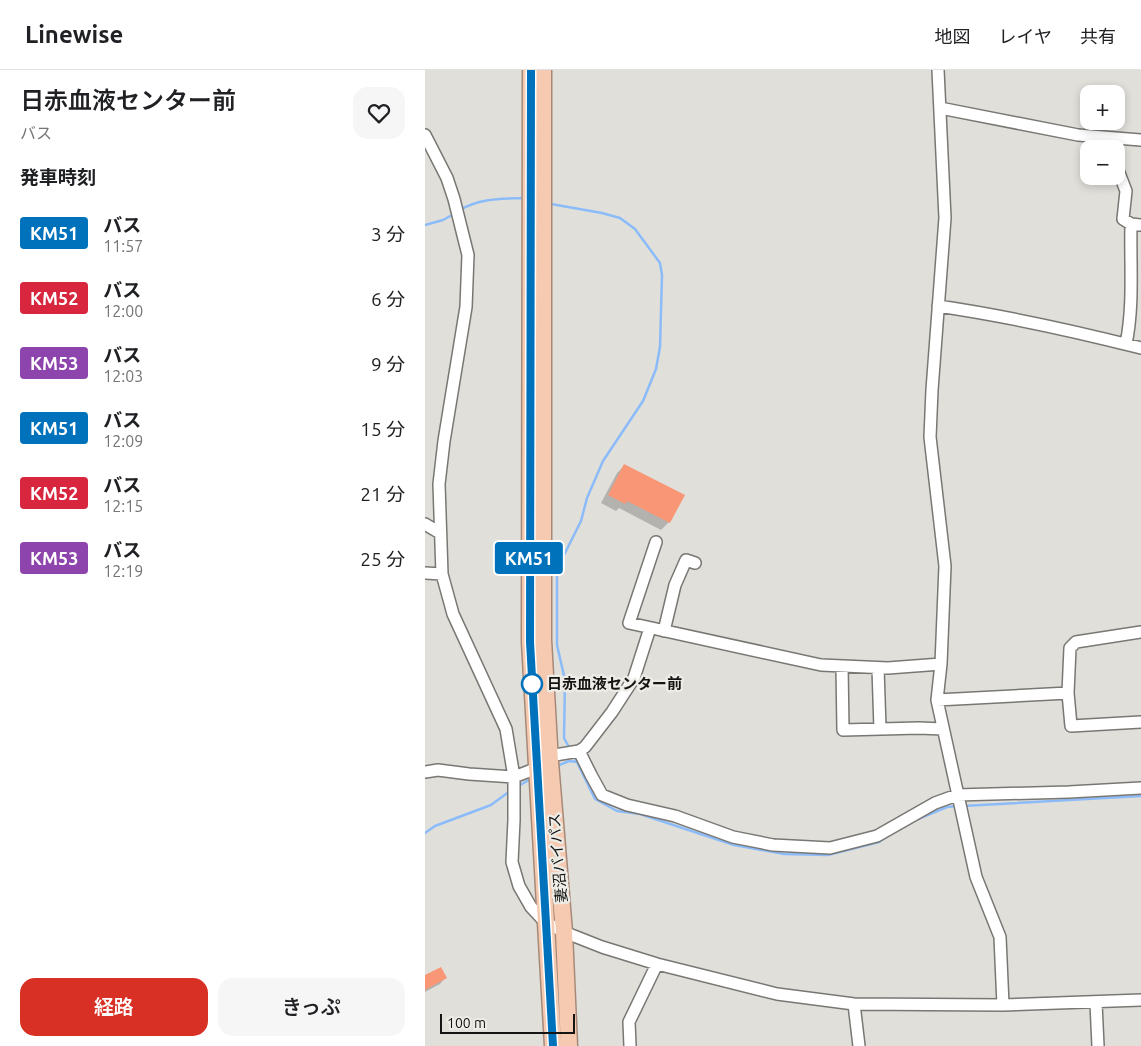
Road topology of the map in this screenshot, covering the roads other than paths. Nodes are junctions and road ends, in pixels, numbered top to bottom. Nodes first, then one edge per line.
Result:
1 (531, 70) edge
2 (543, 70) edge
3 (938, 70) edge
4 (940, 108) junction
5 (425, 135) edge
6 (1097, 140) edge
7 (1141, 140) edge
8 (1125, 142) edge
9 (1124, 185) edge
10 (1136, 224) edge
11 (1137, 292) edge
12 (938, 306) junction
13 (1126, 344) junction
14 (1141, 348) edge
15 (425, 524) edge
16 (440, 533) junction
17 (656, 542) dead end
18 (695, 563) dead end
19 (425, 573) edge
20 (442, 574) junction
21 (650, 628) junction
22 (664, 631) junction
23 (1141, 632) edge
24 (941, 664) junction
25 (842, 666) junction
26 (878, 668) junction
27 (1069, 693) junction
28 (937, 700) junction
29 (1141, 722) edge
30 (880, 729) junction
31 (943, 729) junction
32 (578, 751) junction
33 (547, 766) junction
34 (425, 772) edge
35 (514, 780) junction
36 (1141, 788) edge
37 (957, 795) junction
38 (545, 922) junction
39 (564, 932) junction
40 (657, 964) junction
41 (1141, 1000) edge
42 (1096, 1003) junction
43 (854, 1004) junction
44 (1003, 1006) junction
45 (553, 1046) edge
46 (569, 1046) edge
47 (630, 1046) edge
48 (859, 1046) edge
49 (1098, 1046) edge

1 - 33 highway, 妻沼バイパス
2 - 33 highway, 妻沼バイパス
3 - 4 street
4 - 6 street
4 - 12 street
5 - 16 street
7 - 8 street
9 - 10 street
10 - 11 street
11 - 13 street
12 - 13 street
12 - 24 street
13 - 14 street
15 - 16 street
16 - 20 street
17 - 21 street
18 - 22 street
19 - 20 street
20 - 35 street
21 - 22 street
21 - 32 street
22 - 25 street
23 - 27 street
24 - 26 street
24 - 28 street
25 - 26 street
25 - 30 street
26 - 30 street
27 - 28 street
27 - 29 street
28 - 31 street
30 - 31 street
31 - 37 street
32 - 33 street
32 - 37 street
33 - 35 street
33 - 38 highway, 妻沼バイパス
33 - 39 highway, 妻沼バイパス
34 - 35 street
35 - 38 street
36 - 37 street
37 - 44 street
38 - 39 street
38 - 45 highway, 妻沼バイパス
39 - 40 street
39 - 46 highway, 妻沼バイパス
40 - 43 street
40 - 47 street
41 - 42 street
42 - 44 street
42 - 49 street
43 - 44 street
43 - 48 street

